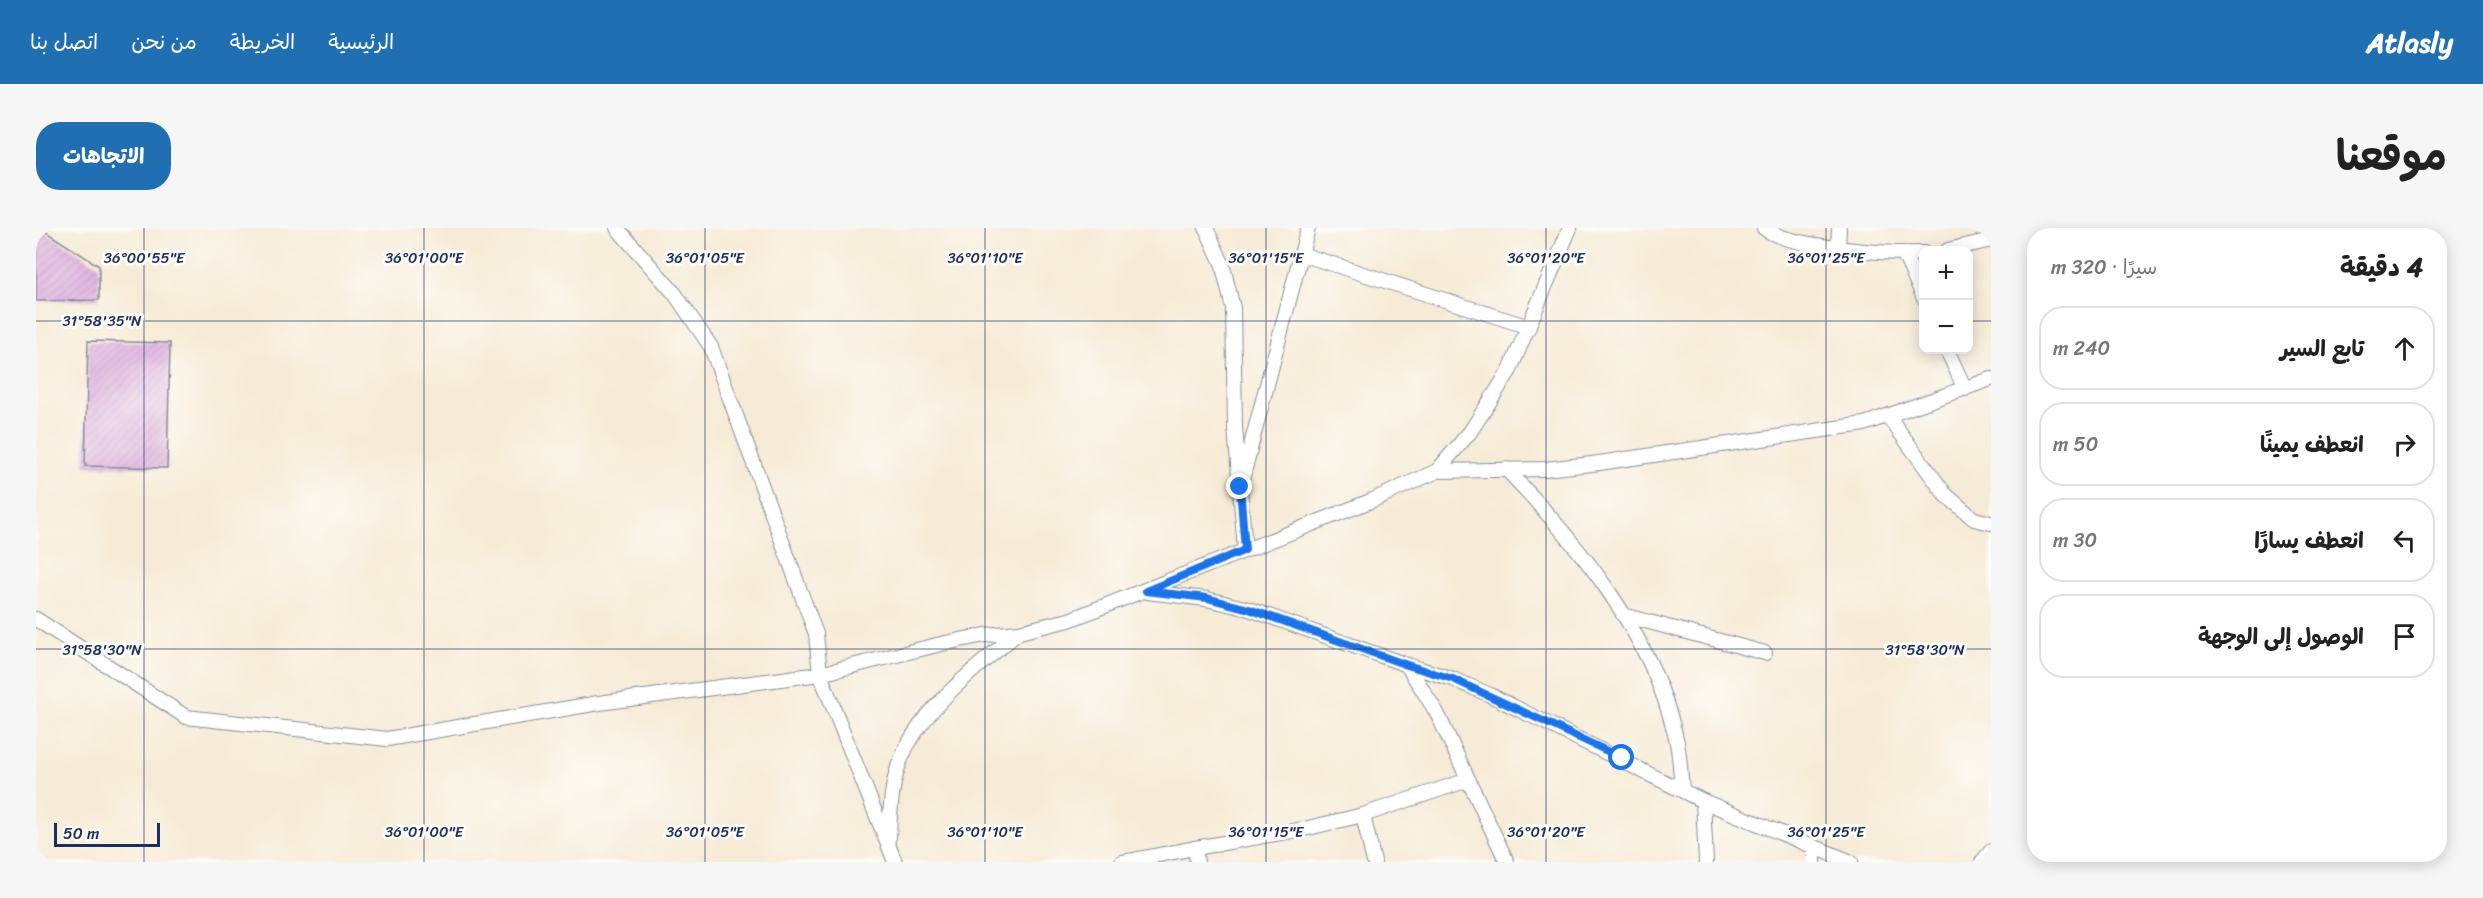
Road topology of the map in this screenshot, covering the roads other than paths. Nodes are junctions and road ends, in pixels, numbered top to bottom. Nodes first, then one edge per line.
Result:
1 (617, 228) edge
2 (1206, 228) edge
3 (1308, 228) edge
4 (1570, 228) edge
5 (1764, 228) edge
6 (1839, 228) edge
7 (1991, 240) edge
8 (1965, 246) edge
9 (1838, 248) junction
10 (1919, 253) edge
11 (1300, 254) junction
12 (1904, 254) junction
13 (1919, 289) edge
14 (1529, 327) junction
15 (1949, 354) edge
16 (1991, 379) edge
17 (1965, 389) junction
18 (1888, 416) junction
19 (1506, 468) junction
20 (1437, 471) junction
21 (1240, 487) junction
22 (1991, 523) edge
23 (1245, 550) junction
24 (1146, 591) junction
25 (1623, 615) junction
26 (36, 619) edge
27 (1019, 632) junction
28 (1765, 653) dead end
29 (1407, 665) junction
30 (820, 674) junction
31 (1468, 780) junction
32 (1682, 789) junction
33 (1703, 801) junction
34 (1363, 815) junction
35 (888, 842) junction
36 (1814, 847) junction
37 (1196, 855) edge
38 (895, 862) edge
39 (1122, 862) edge
40 (1374, 862) edge
41 (1507, 862) edge
42 (1706, 862) edge
43 (1814, 862) edge
44 (1851, 862) edge

1 - 30 street
2 - 21 street
3 - 11 street
4 - 14 street
5 - 9 street
6 - 9 street
7 - 8 street
9 - 12 street
10 - 12 street
11 - 14 street
11 - 21 street
12 - 13 street
14 - 20 street
15 - 17 street
16 - 17 street
17 - 18 street
18 - 19 street
18 - 22 street
19 - 20 street
19 - 25 street
20 - 23 street
21 - 23 street
23 - 24 street
24 - 27 street
24 - 29 street
25 - 28 street
25 - 32 street
26 - 30 street
27 - 30 street
27 - 35 street
29 - 31 street
29 - 32 street
30 - 35 street
31 - 34 street
31 - 41 street
32 - 33 street
33 - 36 street
33 - 42 street
34 - 37 street
34 - 40 street
35 - 38 street
36 - 43 street
36 - 44 street
37 - 39 street

